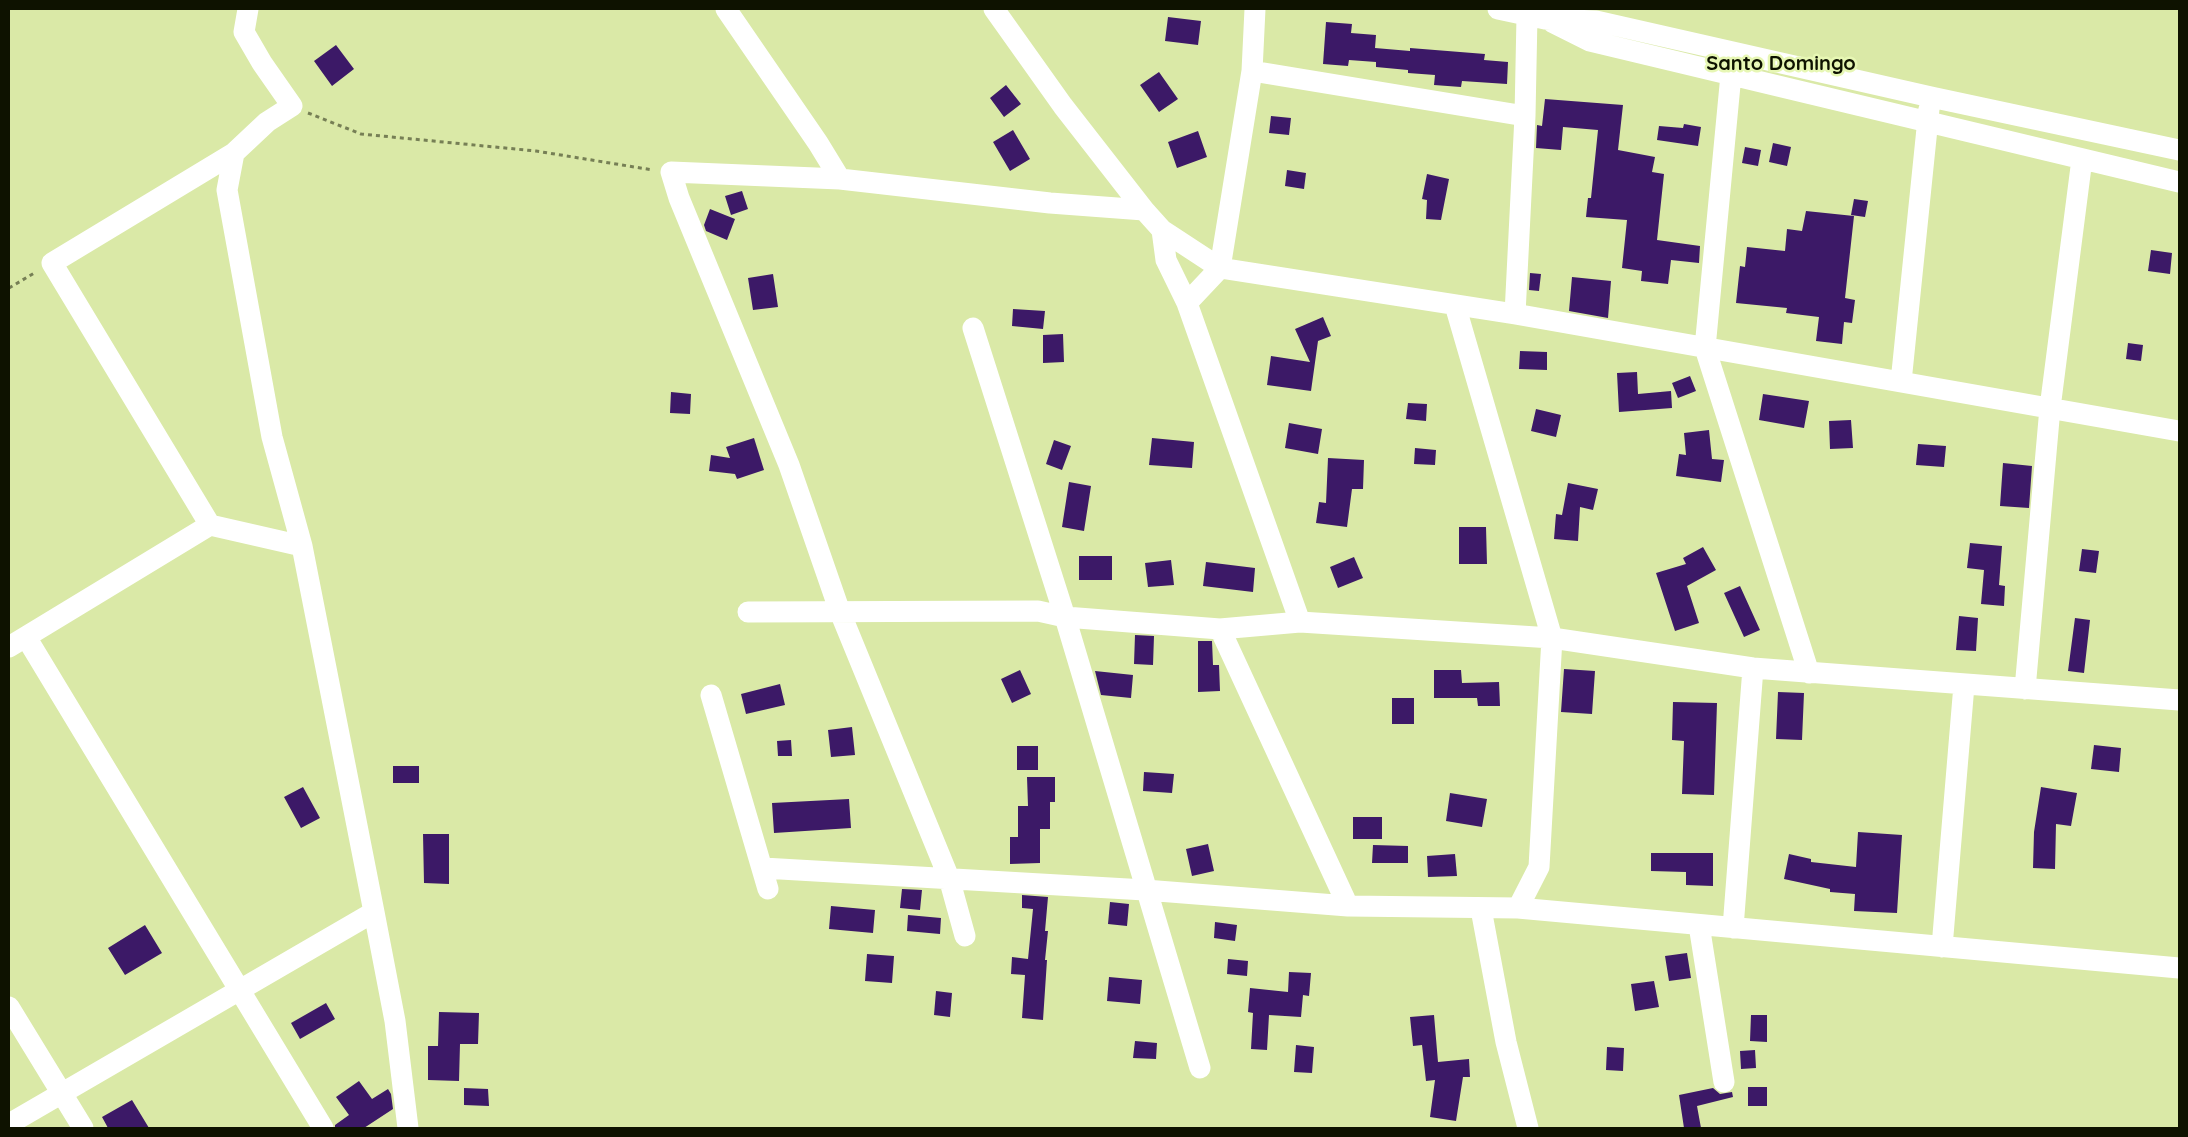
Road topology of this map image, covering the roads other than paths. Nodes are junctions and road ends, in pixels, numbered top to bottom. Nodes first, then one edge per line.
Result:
1 (248, 9) edge
2 (726, 9) edge
3 (994, 9) edge
4 (1255, 9) edge
5 (1498, 9) edge
6 (1536, 18) junction
7 (1734, 51) junction
8 (1252, 71) junction
9 (1730, 76) junction
10 (1931, 97) junction
11 (1525, 116) junction
12 (1926, 122) junction
13 (2179, 150) edge
14 (234, 153) junction
15 (2082, 159) junction
16 (840, 179) junction
17 (2179, 182) edge
18 (1144, 210) junction
19 (1162, 230) junction
20 (1220, 268) junction
21 (1187, 303) junction
22 (1455, 305) junction
23 (1515, 314) junction
24 (973, 328) dead end
25 (1705, 348) junction
26 (1901, 382) junction
27 (2050, 408) junction
28 (2179, 431) edge
29 (210, 525) junction
30 (302, 546) junction
31 (748, 612) dead end
32 (840, 612) junction
33 (1065, 617) junction
34 (1300, 622) junction
35 (1220, 629) junction
36 (1552, 638) junction
37 (17, 642) edge
38 (1753, 668) junction
39 (1809, 673) junction
40 (1964, 685) junction
41 (2025, 689) junction
42 (711, 695) dead end
43 (2179, 700) edge
44 (763, 868) junction
45 (949, 878) junction
46 (768, 889) dead end
47 (1145, 890) junction
48 (1348, 906) junction
49 (1518, 908) junction
50 (1481, 909) junction
51 (374, 912) junction
52 (1699, 925) junction
53 (1734, 928) junction
54 (965, 936) dead end
55 (1942, 947) junction
56 (2179, 968) edge
57 (239, 991) junction
58 (9, 1006) edge
59 (1200, 1068) dead end
60 (1724, 1082) dead end
61 (62, 1094) junction
62 (9, 1124) edge
63 (83, 1128) edge
64 (324, 1128) edge
65 (408, 1128) edge
66 (1528, 1128) edge

1 - 14 street
2 - 16 street
3 - 18 street
4 - 8 street
5 - 6 street
6 - 7 street
6 - 9 street
6 - 11 street
7 - 9 street
7 - 10 street
8 - 11 street
8 - 20 street
9 - 12 street
9 - 25 street
10 - 12 street
10 - 13 street
11 - 23 street
12 - 15 street
12 - 26 street
14 - 29 street
14 - 30 street
15 - 17 street
15 - 27 street
16 - 18 street
16 - 32 street
18 - 19 street
19 - 20 street
19 - 21 street
20 - 21 street
20 - 22 street
21 - 34 street
22 - 23 street
22 - 36 street
23 - 25 street
24 - 33 street
25 - 26 street
25 - 39 street
26 - 27 street
27 - 28 street
27 - 41 street
29 - 30 street
29 - 37 street
30 - 51 street
31 - 32 street
32 - 33 street
32 - 45 street
33 - 35 street
33 - 47 street
34 - 35 street
34 - 36 street
35 - 48 street
36 - 38 street
36 - 49 street
37 - 57 street
38 - 39 street
38 - 53 street
39 - 40 street
40 - 41 street
40 - 55 street
41 - 43 street
42 - 44 street
44 - 45 street
44 - 46 street
45 - 47 street
45 - 54 street
47 - 48 street
47 - 59 street
48 - 50 street
49 - 50 street
49 - 52 street
50 - 66 street
51 - 57 street
51 - 65 street
52 - 53 street
52 - 60 street
53 - 55 street
55 - 56 street
57 - 61 street
57 - 64 street
58 - 61 street
61 - 62 street
61 - 63 street

